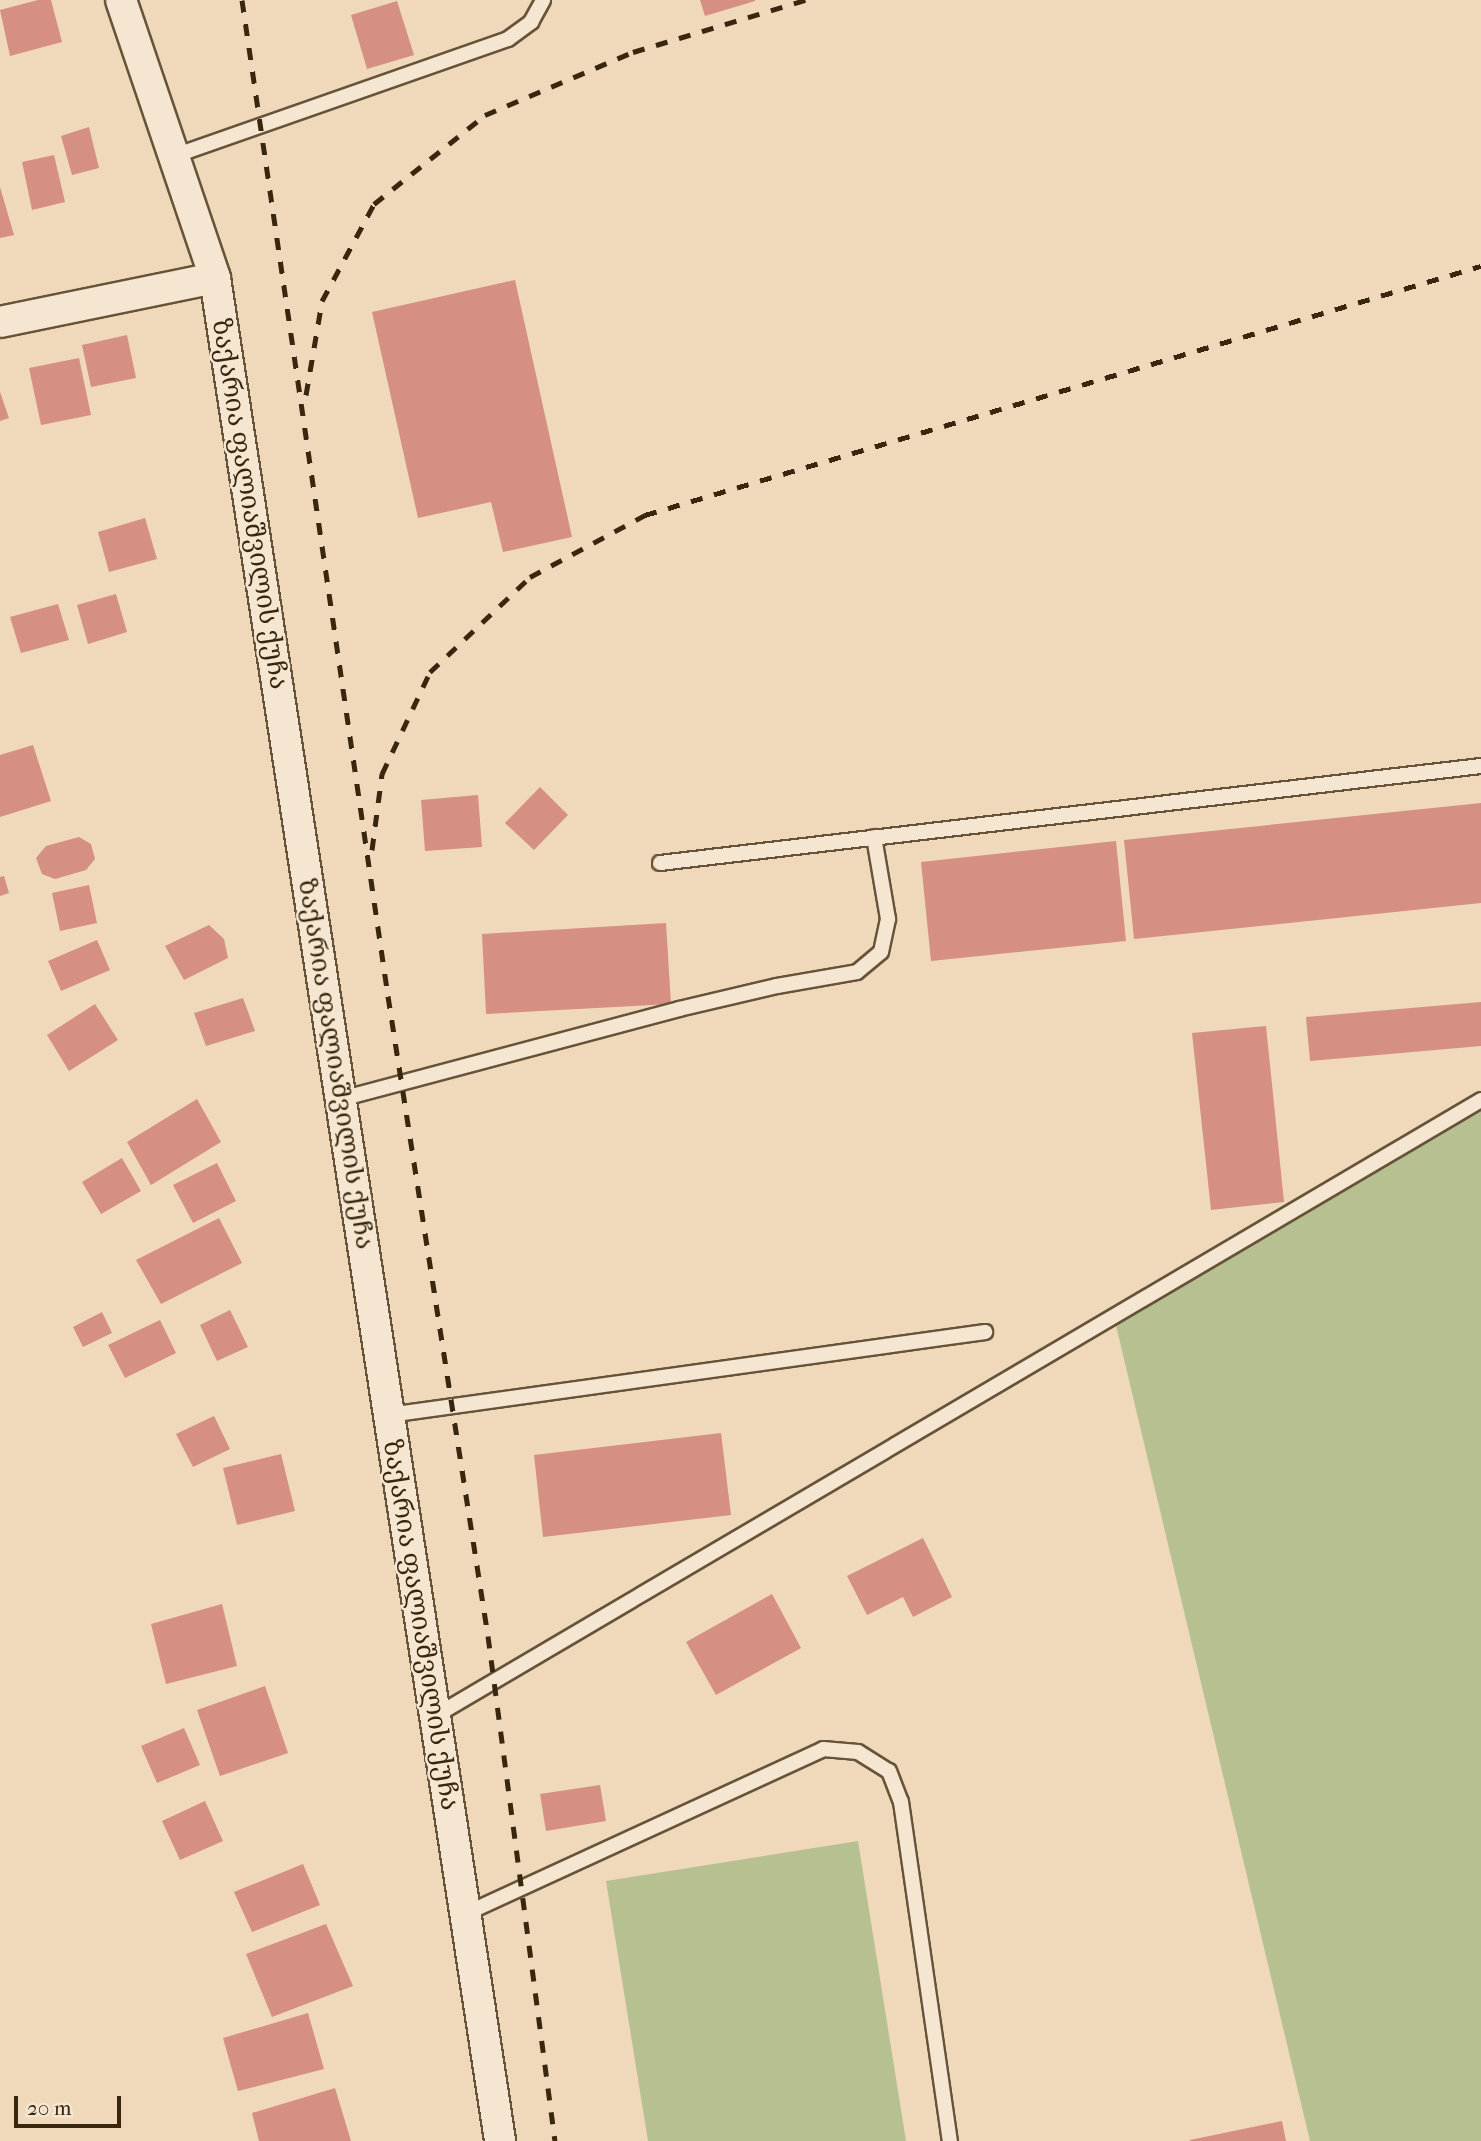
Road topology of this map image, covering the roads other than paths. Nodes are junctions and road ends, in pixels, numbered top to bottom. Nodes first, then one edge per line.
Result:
1 (121, 0) edge
2 (543, 0) edge
3 (174, 156) junction
4 (215, 278) junction
5 (0, 322) edge
6 (1481, 766) edge
7 (874, 837) junction
8 (660, 863) dead end
9 (341, 1099) junction
10 (1481, 1100) edge
11 (985, 1332) dead end
12 (389, 1415) junction
13 (435, 1716) junction
14 (465, 1914) junction
15 (500, 2141) edge
16 (950, 2141) edge

1 - 3 street, ზაქარია ფალიაშვილის ქუჩა
2 - 3 lane
3 - 4 street, ზაქარია ფალიაშვილის ქუჩა
4 - 5 street
4 - 9 street, ზაქარია ფალიაშვილის ქუჩა
6 - 7 lane
7 - 8 lane
7 - 9 lane
9 - 12 street, ზაქარია ფალიაშვილის ქუჩა
10 - 13 lane
11 - 12 lane
12 - 13 street, ზაქარია ფალიაშვილის ქუჩა
13 - 14 street, ზაქარია ფალიაშვილის ქუჩა
14 - 15 street, ზაქარია ფალიაშვილის ქუჩა
14 - 16 lane

